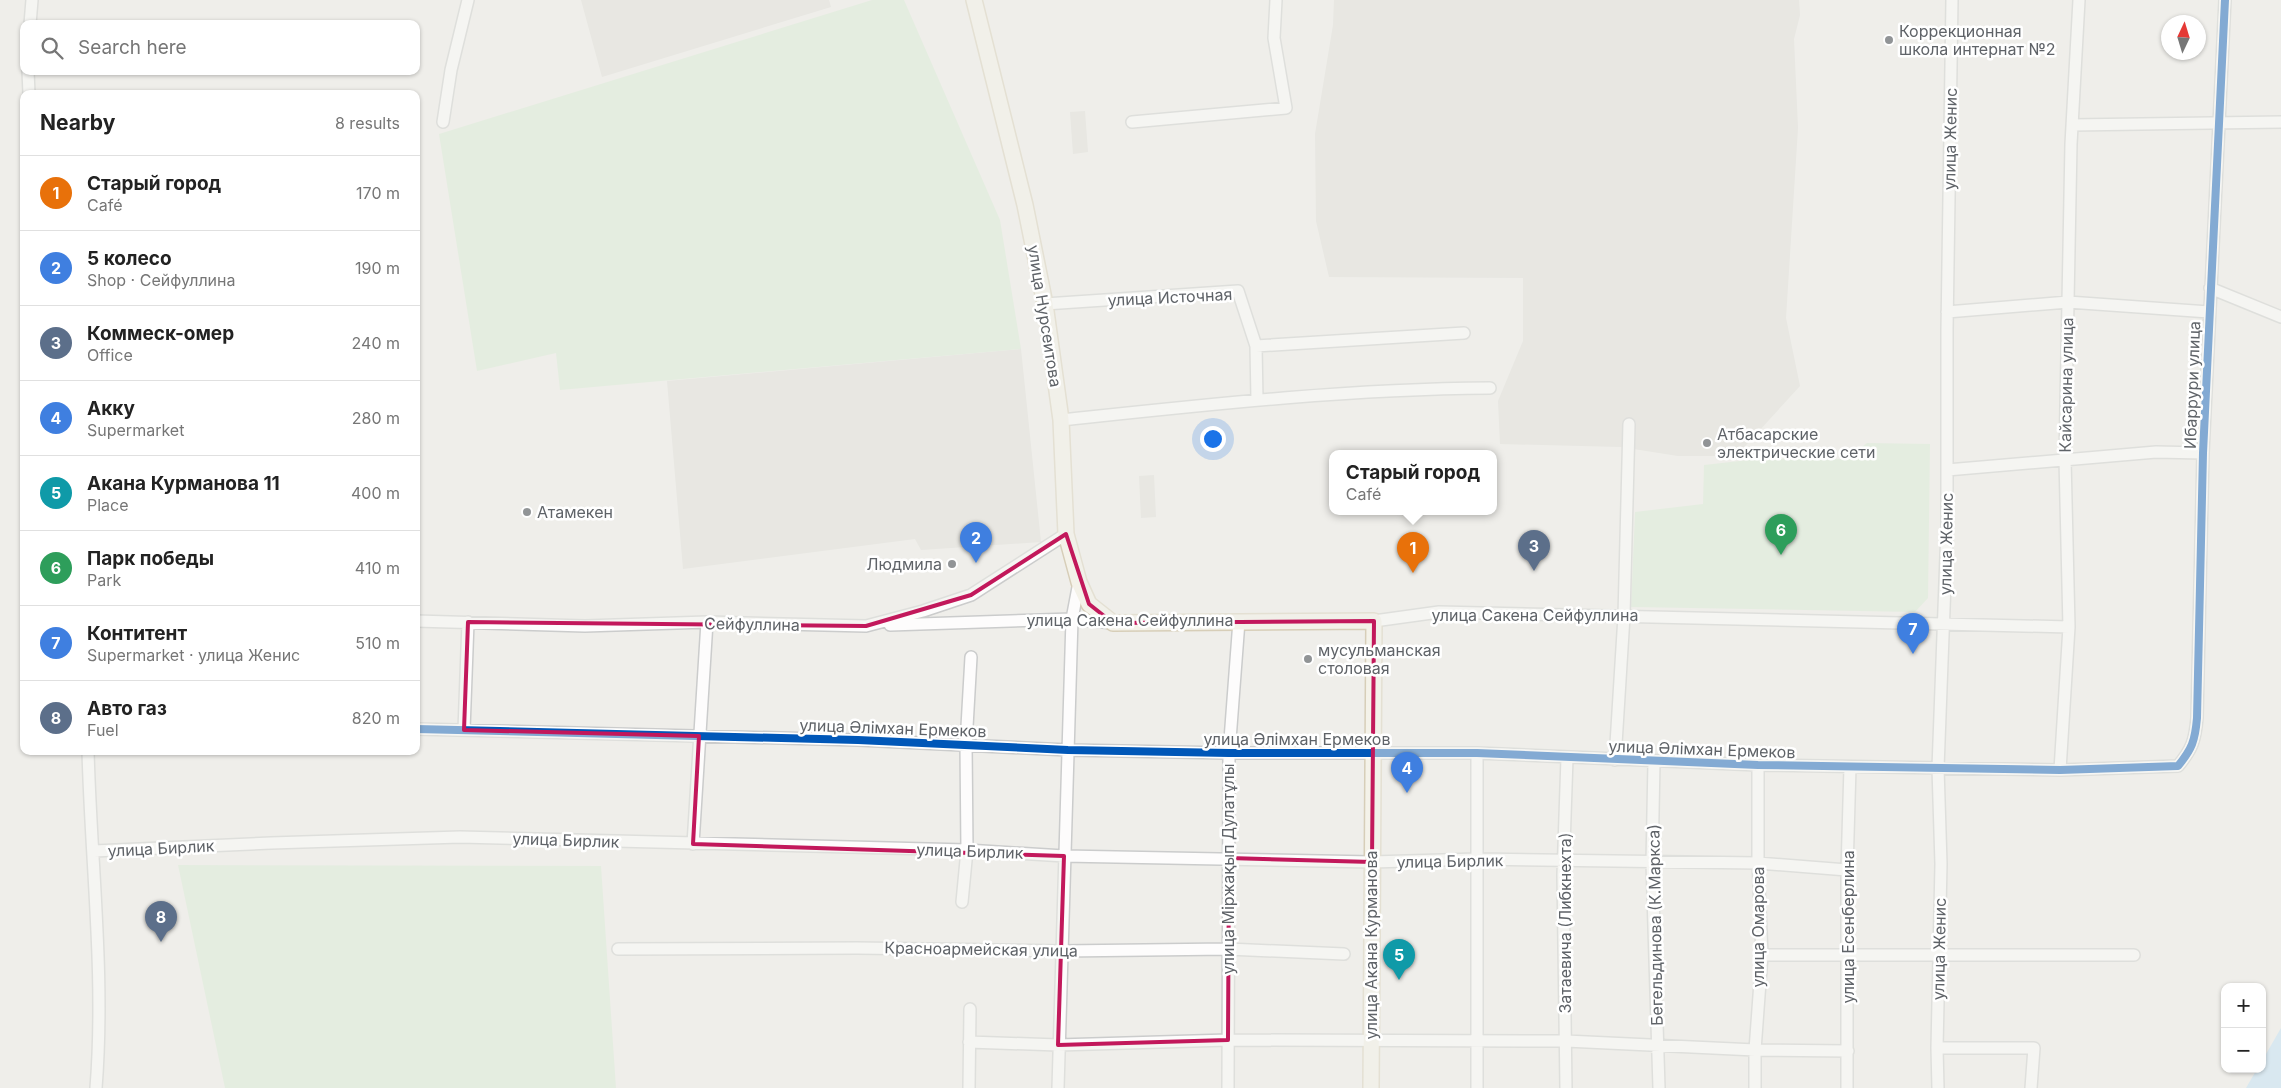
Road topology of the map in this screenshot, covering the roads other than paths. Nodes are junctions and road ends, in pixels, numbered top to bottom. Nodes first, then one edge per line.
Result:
1 (32, 0) edge
2 (468, 0) edge
3 (974, 0) edge
4 (1276, 0) edge
5 (1952, 0) edge
6 (2079, 0) edge
7 (2224, 0) edge
8 (30, 20) edge
9 (28, 75) edge
10 (29, 90) edge
11 (2218, 121) junction
12 (443, 122) dead end
13 (1132, 122) dead end
14 (2281, 122) edge
15 (2072, 125) junction
16 (2210, 288) junction
17 (2068, 302) junction
18 (1045, 304) junction
19 (1947, 312) junction
20 (2209, 312) junction
21 (2281, 317) edge
22 (1464, 333) dead end
23 (1256, 346) junction
24 (1490, 388) dead end
25 (1257, 400) junction
26 (1061, 420) junction
27 (1629, 424) dead end
28 (2203, 452) junction
29 (2064, 459) junction
30 (1947, 470) junction
31 (1066, 534) junction
32 (1079, 582) junction
33 (1624, 616) junction
34 (1072, 619) junction
35 (420, 620) edge
36 (1239, 621) junction
37 (1374, 621) junction
38 (468, 622) junction
39 (707, 622) junction
40 (1944, 622) junction
41 (1113, 623) junction
42 (866, 626) junction
43 (2069, 627) junction
44 (971, 657) dead end
45 (420, 729) edge
46 (464, 730) junction
47 (699, 736) junction
48 (966, 744) junction
49 (1068, 750) junction
50 (1229, 753) junction
51 (1374, 753) junction
52 (1477, 753) junction
53 (88, 755) edge
54 (1567, 758) junction
55 (1614, 760) junction
56 (1654, 762) junction
57 (1758, 765) junction
58 (2178, 766) joint
59 (1850, 767) junction
60 (1938, 768) junction
61 (2060, 770) junction
62 (693, 844) junction
63 (967, 850) junction
64 (94, 851) junction
65 (1064, 856) junction
66 (1229, 858) junction
67 (1477, 859) junction
68 (1563, 861) junction
69 (1372, 862) junction
70 (1652, 863) junction
71 (1758, 864) junction
72 (1846, 870) junction
73 (962, 902) dead end
74 (618, 949) dead end
75 (1228, 949) junction
76 (1062, 951) junction
77 (1344, 954) dead end
78 (1848, 954) junction
79 (1940, 954) junction
80 (1762, 955) junction
81 (2134, 955) dead end
82 (970, 1008) dead end
83 (1228, 1040) junction
84 (1566, 1041) junction
85 (969, 1042) junction
86 (1371, 1042) junction
87 (1477, 1042) junction
88 (1058, 1045) junction
89 (1658, 1045) junction
90 (1937, 1048) junction
91 (1755, 1050) junction
92 (1848, 1051) junction
93 (96, 1088) edge
94 (968, 1088) edge
95 (1058, 1088) edge
96 (1228, 1088) edge
97 (1371, 1088) edge
98 (1477, 1088) edge
99 (1566, 1088) edge
100 (1659, 1088) edge
101 (1755, 1088) edge
102 (1847, 1088) edge
103 (1938, 1088) edge
104 (2031, 1088) edge

1 - 8 street
2 - 12 street
3 - 18 main road, улица Нурсеитова
4 - 13 street
5 - 19 street, улица Женис
6 - 15 street, Кайсарина улица
7 - 11 street, Ибаррури улица
9 - 10 street
11 - 14 street
11 - 15 street
11 - 16 street, Ибаррури улица
15 - 17 street, Кайсарина улица
16 - 20 street, Ибаррури улица
16 - 21 street
17 - 19 street
17 - 20 street
17 - 29 street, Кайсарина улица
18 - 23 street, улица Источная
18 - 26 main road, улица Нурсеитова
19 - 30 street, улица Женис
20 - 28 street, Ибаррури улица
22 - 23 street
23 - 25 street, улица Источная
24 - 25 street
25 - 26 street
26 - 31 main road, улица Нурсеитова
27 - 33 street
28 - 29 street
28 - 58 street, Ибаррури улица
29 - 30 street
29 - 43 street, Кайсарина улица
30 - 40 street, улица Женис
31 - 32 main road, улица Нурсеитова
31 - 42 street, Сейфуллина
32 - 34 street
32 - 41 main road, улица Нурсеитова
33 - 37 street, улица Сакена Сейфуллина
33 - 40 street, улица Сакена Сейфуллина
33 - 55 street
34 - 41 street, улица Сакена Сейфуллина
34 - 42 street, улица Сакена Сейфуллина
34 - 49 street
35 - 38 street, Сейфуллина
36 - 37 main road, улица Сакена Сейфуллина
36 - 41 main road, улица Сакена Сейфуллина
36 - 50 street, улица Міржақып Дулатұлы
37 - 51 main road, улица Акана Курманова
38 - 39 street, Сейфуллина
38 - 46 street
39 - 42 street, Сейфуллина
39 - 47 street
40 - 43 street, улица Сакена Сейфуллина
40 - 60 street, улица Женис
43 - 61 street, Кайсарина улица
44 - 48 street
45 - 46 street, улица Әлімхан Ермеков
46 - 47 street, улица Әлімхан Ермеков
47 - 48 street, улица Әлімхан Ермеков
47 - 62 street
48 - 49 street, улица Әлімхан Ермеков
48 - 63 street
49 - 50 street, улица Әлімхан Ермеков
49 - 65 street
50 - 51 street, улица Әлімхан Ермеков
50 - 66 street, улица Міржақып Дулатұлы
51 - 52 street, улица Әлімхан Ермеков
51 - 69 main road, улица Акана Курманова
52 - 54 street, улица Әлімхан Ермеков
52 - 67 street
53 - 64 street
54 - 55 street, улица Әлімхан Ермеков
54 - 68 street, Затаевича (Либкнехта)
55 - 56 street, улица Әлімхан Ермеков
56 - 57 street, улица Әлімхан Ермеков
56 - 70 street, Бегельдинова (К.Маркса)
57 - 59 street, улица Әлімхан Ермеков
57 - 71 street, улица Омарова
58 - 61 street, улица Әлімхан Ермеков
59 - 60 street, улица Әлімхан Ермеков
59 - 72 street, улица Есенберлина
60 - 61 street, улица Әлімхан Ермеков
60 - 79 street, улица Женис
62 - 63 street, улица Бирлик
62 - 64 street, улица Бирлик
63 - 65 street, улица Бирлик
63 - 73 street
64 - 93 street
65 - 66 street, улица Бирлик
65 - 76 street
66 - 69 street, улица Бирлик
66 - 75 street, улица Міржақып Дулатұлы
67 - 68 street, улица Бирлик
67 - 69 street, улица Бирлик
67 - 87 street
68 - 70 street, улица Бирлик
68 - 84 street, Затаевича (Либкнехта)
69 - 86 main road, улица Акана Курманова
70 - 71 street, улица Бирлик
70 - 89 street, Бегельдинова (К.Маркса)
71 - 72 street, улица Бирлик
71 - 80 street, улица Омарова
72 - 78 street, улица Есенберлина
74 - 76 street, Красноармейская улица
75 - 76 street, Красноармейская улица
75 - 77 street, Красноармейская улица
75 - 83 street, улица Міржақып Дулатұлы
76 - 88 street
78 - 79 street
78 - 80 street
78 - 92 street, улица Есенберлина
79 - 81 street
79 - 90 street, улица Женис
80 - 91 street, улица Омарова
82 - 85 street
83 - 86 street
83 - 88 street
83 - 96 street, улица Міржақып Дулатұлы
84 - 87 street
84 - 89 street
84 - 99 street, Затаевича (Либкнехта)
85 - 88 street
85 - 94 street
86 - 87 street
86 - 97 main road, улица Акана Курманова
87 - 98 street
88 - 95 street
89 - 91 street
89 - 100 street, Бегельдинова (К.Маркса)
90 - 103 street, улица Женис
90 - 104 street
91 - 92 street
91 - 101 street, улица Омарова
92 - 102 street, улица Есенберлина

